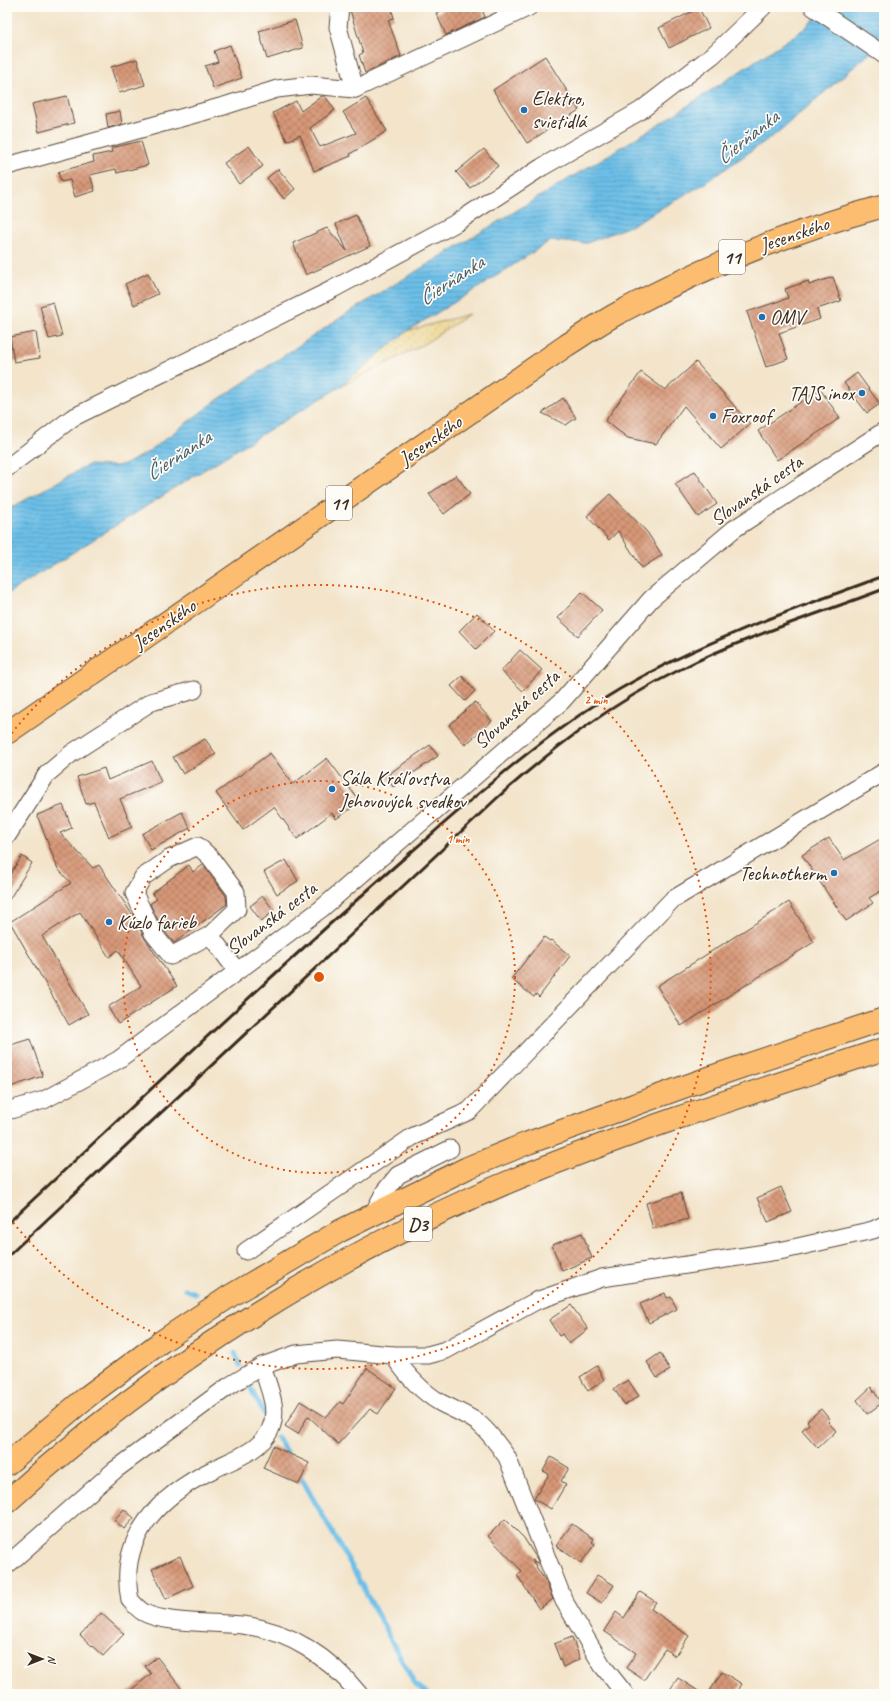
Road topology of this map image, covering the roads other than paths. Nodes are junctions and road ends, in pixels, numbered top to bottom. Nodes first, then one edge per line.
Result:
1 (340, 7) edge
2 (529, 7) edge
3 (763, 7) edge
4 (814, 8) edge
5 (884, 55) edge
6 (355, 89) junction
7 (7, 166) edge
8 (884, 206) edge
9 (884, 431) edge
10 (7, 468) edge
11 (194, 690) dead end
12 (7, 733) edge
13 (884, 772) edge
14 (7, 836) edge
15 (210, 935) junction
16 (237, 971) junction
17 (884, 1019) edge
18 (884, 1049) edge
19 (7, 1111) edge
20 (450, 1149) dead end
21 (373, 1214) junction
22 (880, 1231) edge
23 (246, 1251) dead end
24 (393, 1355) junction
25 (262, 1366) junction
26 (7, 1464) edge
27 (7, 1502) edge
28 (7, 1565) edge
29 (359, 1694) edge
30 (625, 1694) edge

1 - 6 street
2 - 6 street
3 - 10 street
4 - 5 street
6 - 7 street
8 - 12 main road, Jesenského / 11
9 - 16 street, Slovanská cesta
11 - 14 street
13 - 23 street
15 - 15 street
15 - 16 street
16 - 19 street, Slovanská cesta
17 - 21 main road, D3
18 - 27 main road, D3
20 - 21 street
21 - 26 main road, D3
22 - 24 street
24 - 25 street
24 - 30 street
25 - 28 street
25 - 29 street

